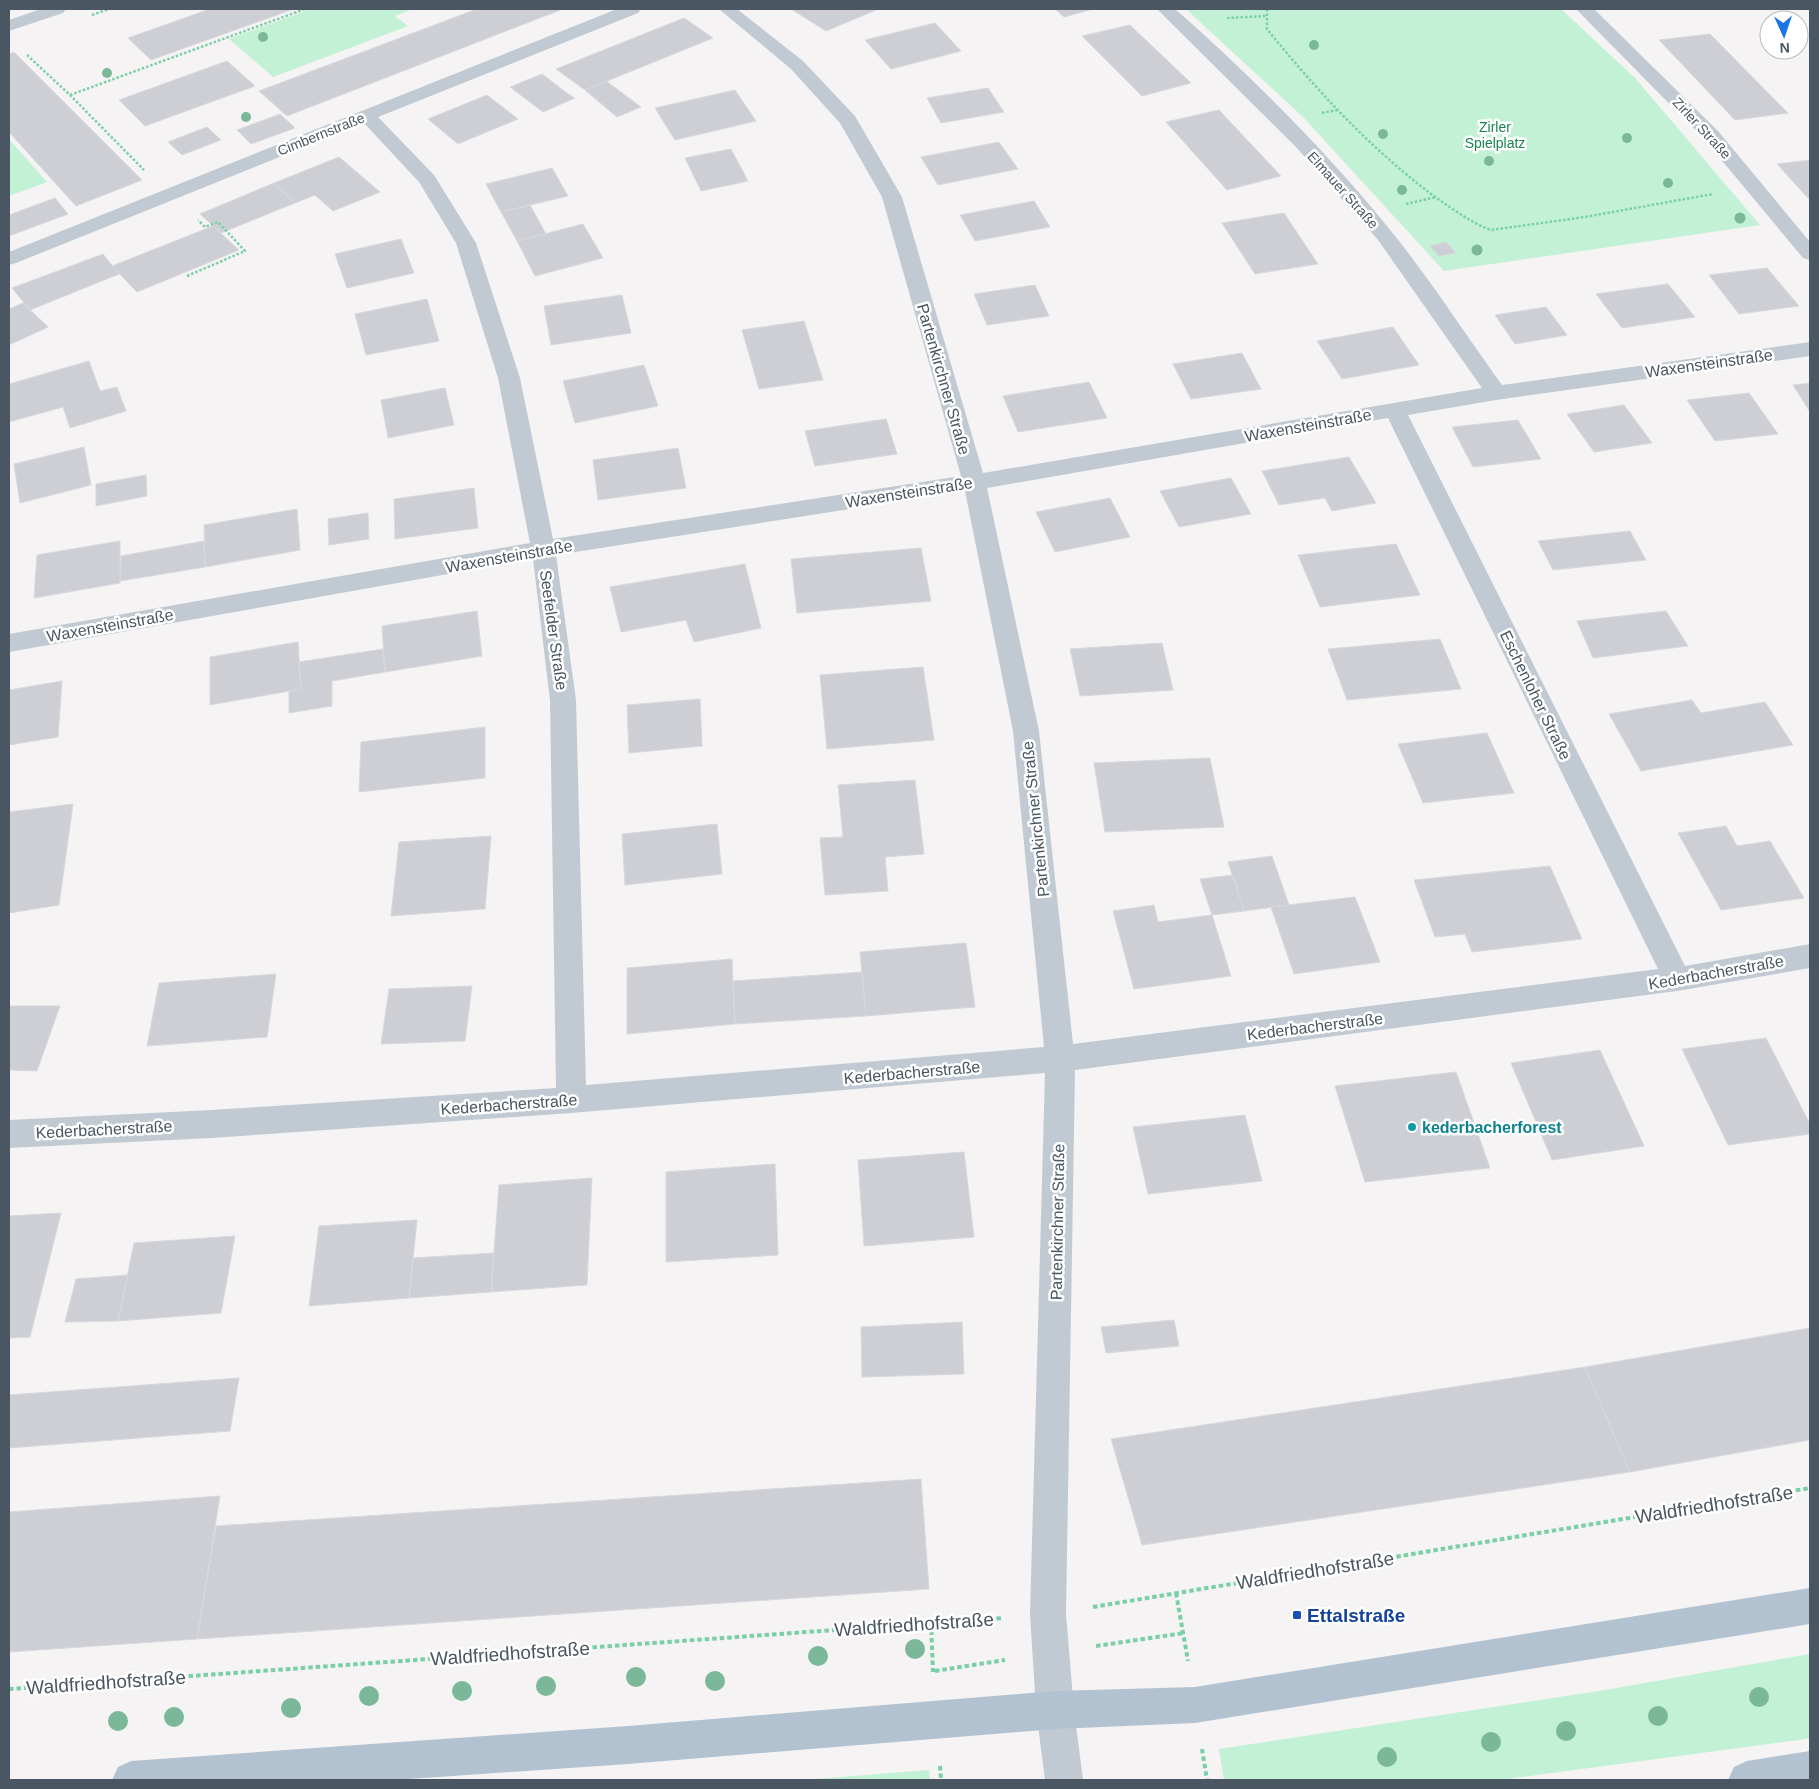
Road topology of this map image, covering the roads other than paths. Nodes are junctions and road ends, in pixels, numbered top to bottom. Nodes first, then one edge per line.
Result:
1 (57, 9) edge
2 (632, 9) edge
3 (727, 9) edge
4 (1165, 9) edge
5 (1584, 9) edge
6 (9, 26) edge
7 (367, 116) junction
8 (1810, 254) edge
9 (9, 259) edge
10 (1810, 349) edge
11 (1496, 393) junction
12 (1395, 410) junction
13 (974, 482) junction
14 (543, 549) junction
15 (9, 643) edge
16 (1810, 956) edge
17 (1677, 980) junction
18 (1060, 1059) junction
19 (571, 1100) junction
20 (9, 1134) edge
21 (1810, 1606) edge
22 (1055, 1710) junction
23 (1810, 1770) edge
24 (130, 1780) edge
25 (1064, 1780) edge
26 (1747, 1780) edge

1 - 6 street
2 - 7 street, Cimbernstraße
3 - 13 street, Partenkirchner Straße
4 - 11 street, Elmauer Straße
5 - 8 street, Zirler Straße
7 - 9 street, Cimbernstraße
7 - 14 street, Seefelder Straße
10 - 11 street, Waxensteinstraße
11 - 12 street, Waxensteinstraße
12 - 13 street, Waxensteinstraße
12 - 17 street, Eschenloher Straße
13 - 14 street, Waxensteinstraße
13 - 18 street, Partenkirchner Straße
14 - 15 street, Waxensteinstraße
14 - 19 street, Seefelder Straße
16 - 17 street, Kederbacherstraße
17 - 18 street, Kederbacherstraße
18 - 19 street, Kederbacherstraße
18 - 22 street, Partenkirchner Straße
19 - 20 street, Kederbacherstraße
21 - 22 main road
22 - 24 main road
22 - 25 street
23 - 26 main road

